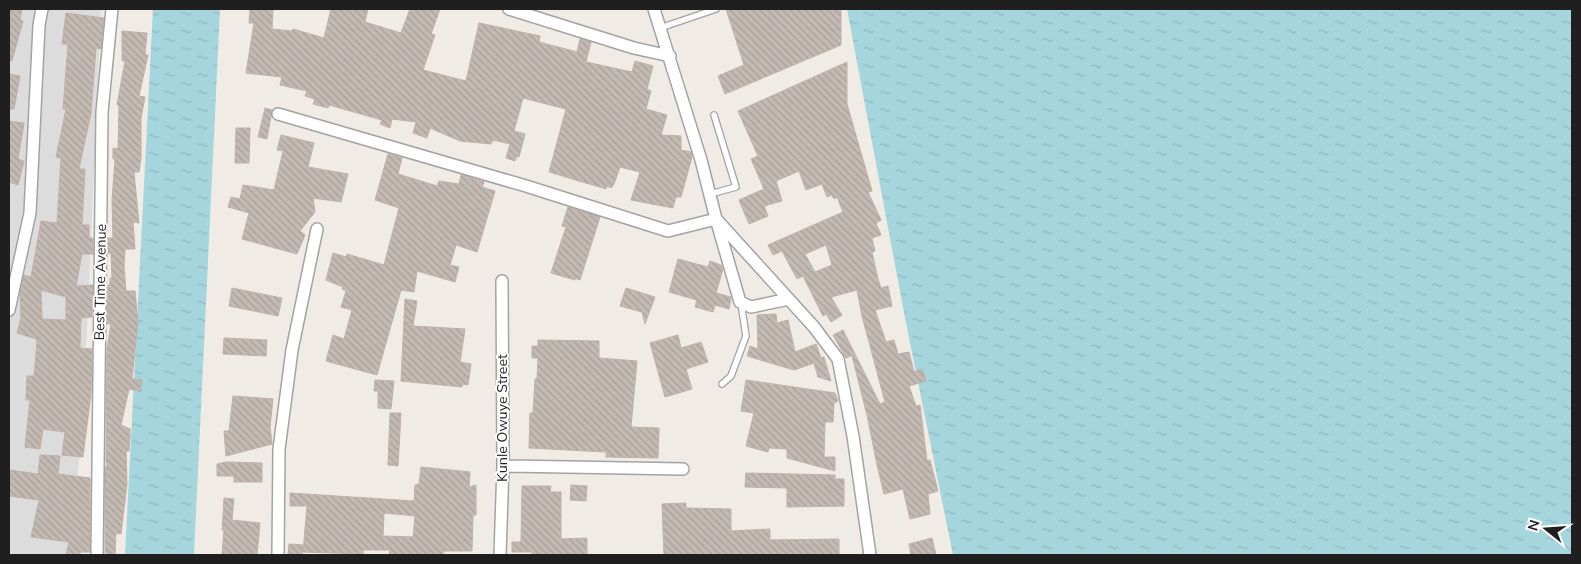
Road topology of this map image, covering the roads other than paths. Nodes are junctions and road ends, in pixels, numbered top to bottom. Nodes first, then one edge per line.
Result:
1 (42, 9) edge
2 (112, 9) edge
3 (509, 9) edge
4 (654, 9) edge
5 (716, 9) edge
6 (660, 28) junction
7 (670, 56) junction
8 (278, 114) dead end
9 (714, 115) dead end
10 (710, 194) junction
11 (716, 219) junction
12 (317, 229) dead end
13 (502, 281) dead end
14 (789, 299) junction
15 (740, 302) junction
16 (9, 310) edge
17 (722, 384) dead end
18 (503, 466) junction
19 (683, 469) dead end
20 (97, 555) edge
21 (278, 555) edge
22 (500, 555) edge
23 (870, 555) edge

1 - 16 street
2 - 20 street, Best Time Avenue
3 - 7 street
4 - 6 street
5 - 6 lane
6 - 7 street
7 - 10 street
8 - 11 street
9 - 10 lane
10 - 11 street
11 - 14 street
11 - 15 street
12 - 21 street
13 - 18 street, Kunle Owuye Street
14 - 15 street
14 - 23 street
15 - 17 lane
18 - 19 street
18 - 22 street, Kunle Owuye Street

